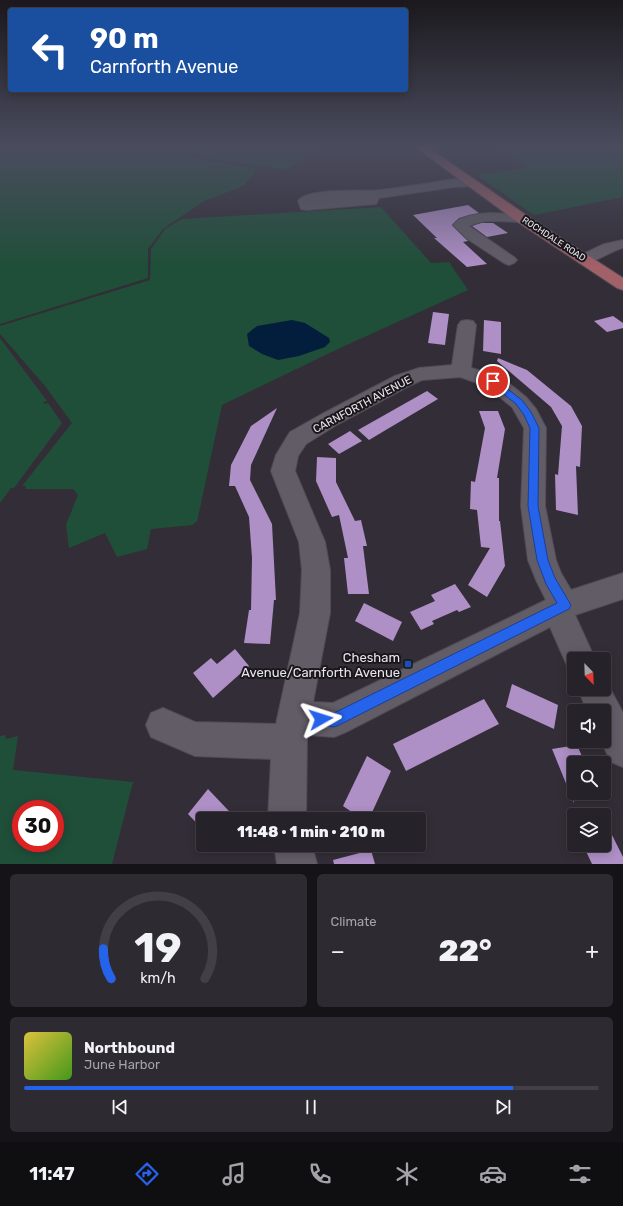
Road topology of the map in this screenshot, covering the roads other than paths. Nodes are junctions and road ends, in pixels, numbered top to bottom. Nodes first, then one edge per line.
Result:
1 (460, 186) edge
2 (471, 186) edge
3 (314, 197) dead end
4 (521, 218) junction
5 (623, 244) edge
6 (509, 260) dead end
7 (587, 261) junction
8 (623, 285) edge
9 (467, 325) dead end
10 (461, 371) junction
11 (623, 586) edge
12 (561, 608) junction
13 (577, 652) edge
14 (597, 696) edge
15 (163, 725) dead end
16 (292, 729) junction
17 (623, 750) edge
18 (287, 812) edge
19 (294, 852) edge
20 (297, 864) edge

1 - 3 street
2 - 4 main road, ROCHDALE ROAD
4 - 6 street
4 - 7 main road, ROCHDALE ROAD
5 - 7 street
7 - 8 main road, ROCHDALE ROAD
9 - 10 street
10 - 12 street, CARNFORTH AVENUE
10 - 16 street, CARNFORTH AVENUE
11 - 12 street
12 - 13 street, CARNFORTH AVENUE
12 - 16 street
14 - 17 street
15 - 16 street
16 - 18 street, CARNFORTH AVENUE
19 - 20 street

